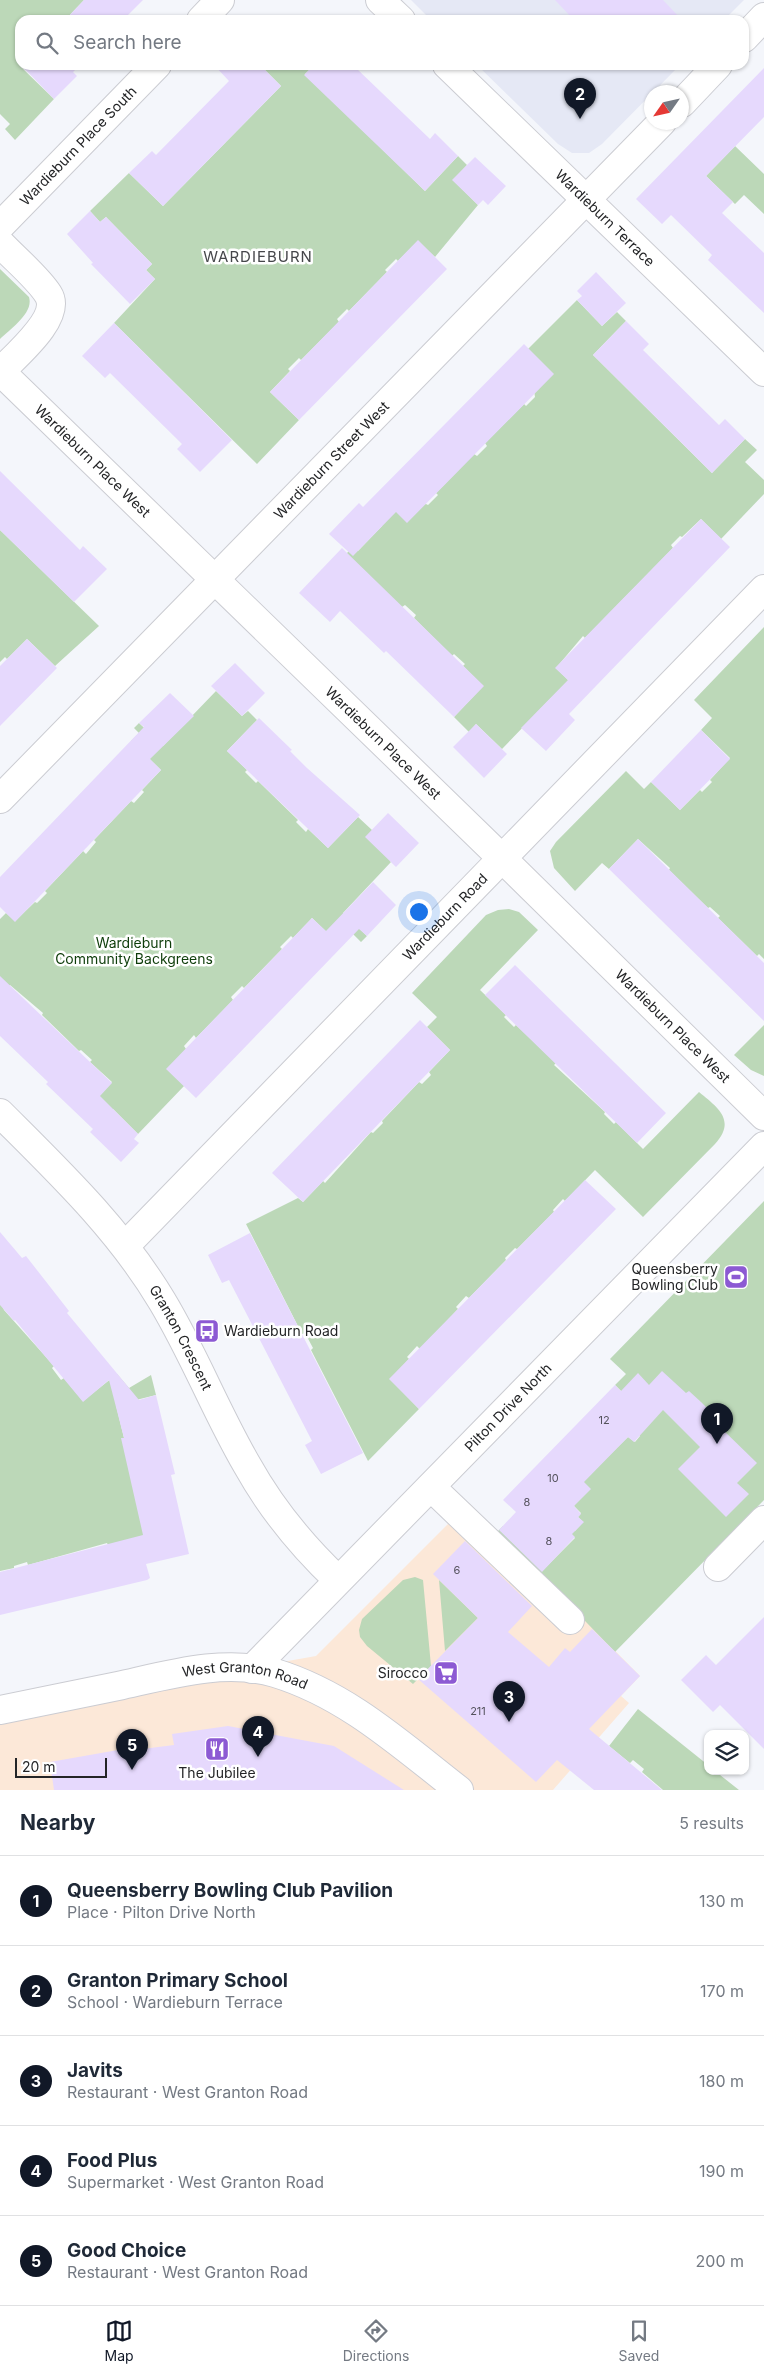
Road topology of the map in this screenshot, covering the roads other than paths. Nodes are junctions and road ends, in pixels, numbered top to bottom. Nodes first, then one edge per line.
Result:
1 (220, 0) edge
2 (380, 0) edge
3 (206, 15) edge
4 (396, 15) edge
5 (764, 18) edge
6 (749, 33) edge
7 (152, 70) edge
8 (451, 70) edge
9 (713, 70) edge
10 (689, 96) edge
11 (654, 130) edge
12 (586, 201) junction
13 (0, 226) edge
14 (0, 243) edge
15 (0, 371) edge
16 (764, 372) edge
17 (215, 580) junction
18 (764, 589) edge
19 (0, 799) edge
20 (503, 860) junction
21 (0, 1113) edge
22 (764, 1116) edge
23 (764, 1146) edge
24 (125, 1246) junction
25 (431, 1487) junction
26 (764, 1520) edge
27 (718, 1567) dead end
28 (338, 1580) junction
29 (570, 1620) dead end
30 (252, 1669) junction
31 (0, 1710) edge
32 (459, 1790) edge

1 - 3 street
2 - 4 street
5 - 6 street
7 - 13 street, Wardieburn Place South
8 - 12 street, Wardieburn Terrace
9 - 10 street
11 - 12 street, Wardieburn Street West
12 - 16 street, Wardieburn Terrace
12 - 17 street, Wardieburn Street West
14 - 15 street, Wardieburn Place West
15 - 17 street, Wardieburn Place West
17 - 19 street, Wardieburn Street West
17 - 20 street, Wardieburn Place West
18 - 20 street, Wardieburn Road
20 - 22 street, Wardieburn Place West
20 - 24 street, Wardieburn Road
21 - 24 street, Granton Crescent
23 - 25 street, Pilton Drive North
24 - 28 street, Granton Crescent
25 - 28 street, Pilton Drive North
25 - 29 street
26 - 27 street
28 - 30 street, Pilton Drive North
30 - 31 street, West Granton Road
30 - 32 street, West Granton Road

